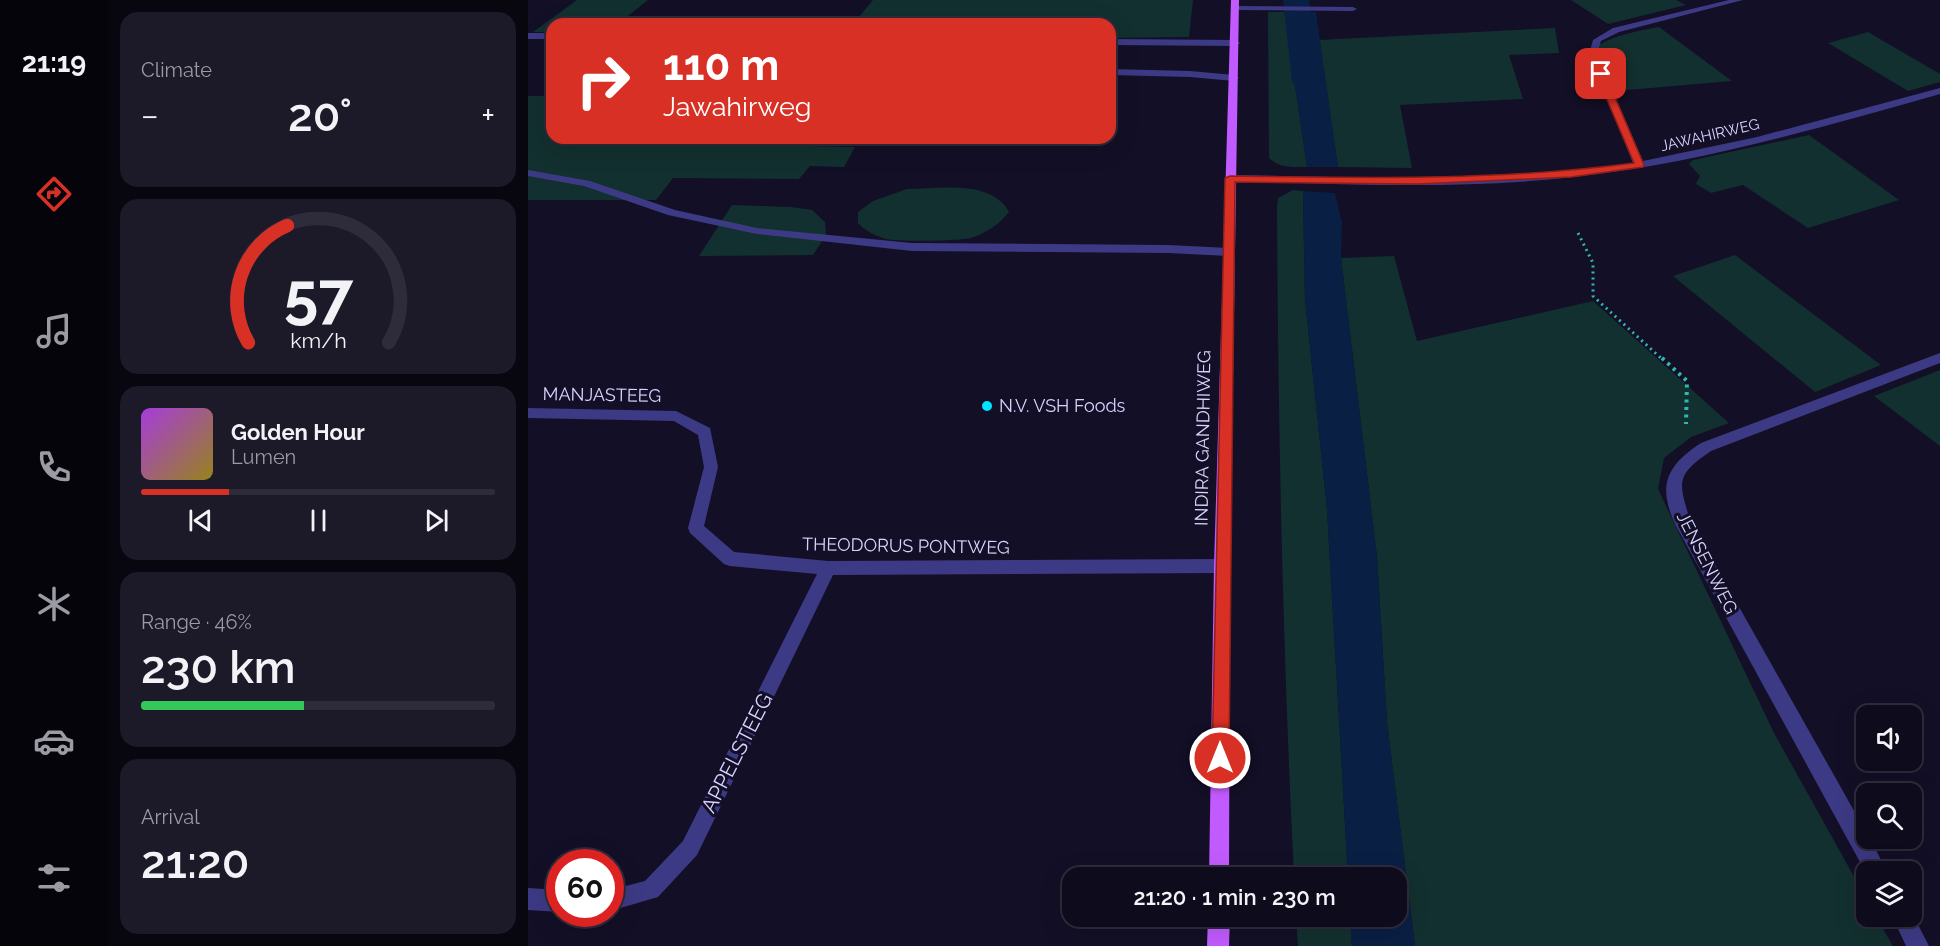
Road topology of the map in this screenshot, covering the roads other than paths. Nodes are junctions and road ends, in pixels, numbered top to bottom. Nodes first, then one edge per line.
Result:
1 (1739, 0) edge
2 (1235, 4) edge
3 (1353, 9) dead end
4 (528, 36) edge
5 (546, 36) edge
6 (1116, 42) edge
7 (1236, 43) junction
8 (1116, 72) edge
9 (1234, 78) junction
10 (1940, 91) edge
11 (1639, 165) junction
12 (528, 173) edge
13 (1230, 178) junction
14 (1229, 252) junction
15 (1940, 358) edge
16 (528, 413) edge
17 (676, 416) joint
18 (1222, 566) junction
19 (828, 568) junction
20 (1870, 861) edge
21 (1219, 867) edge
22 (624, 897) edge
23 (528, 900) edge
24 (546, 901) edge
25 (1219, 927) edge
26 (1908, 927) edge
27 (1218, 946) edge
28 (1918, 946) edge

1 - 11 street
2 - 3 street
2 - 7 main road, INDIRA GANDHIWEG
4 - 5 street
6 - 7 street
7 - 9 main road, INDIRA GANDHIWEG
8 - 9 street
9 - 13 main road, INDIRA GANDHIWEG
10 - 11 street, JAWAHIRWEG
11 - 13 street, JAWAHIRWEG
12 - 14 street
13 - 14 main road, INDIRA GANDHIWEG
14 - 18 main road, INDIRA GANDHIWEG
15 - 20 street, JENSENWEG
16 - 17 street, MANJASTEEG
17 - 19 street, THEODORUS PONTWEG
18 - 19 street, THEODORUS PONTWEG
18 - 21 main road, INDIRA GANDHIWEG
19 - 22 street, APPELSTEEG
23 - 24 street
25 - 27 main road
26 - 28 street

